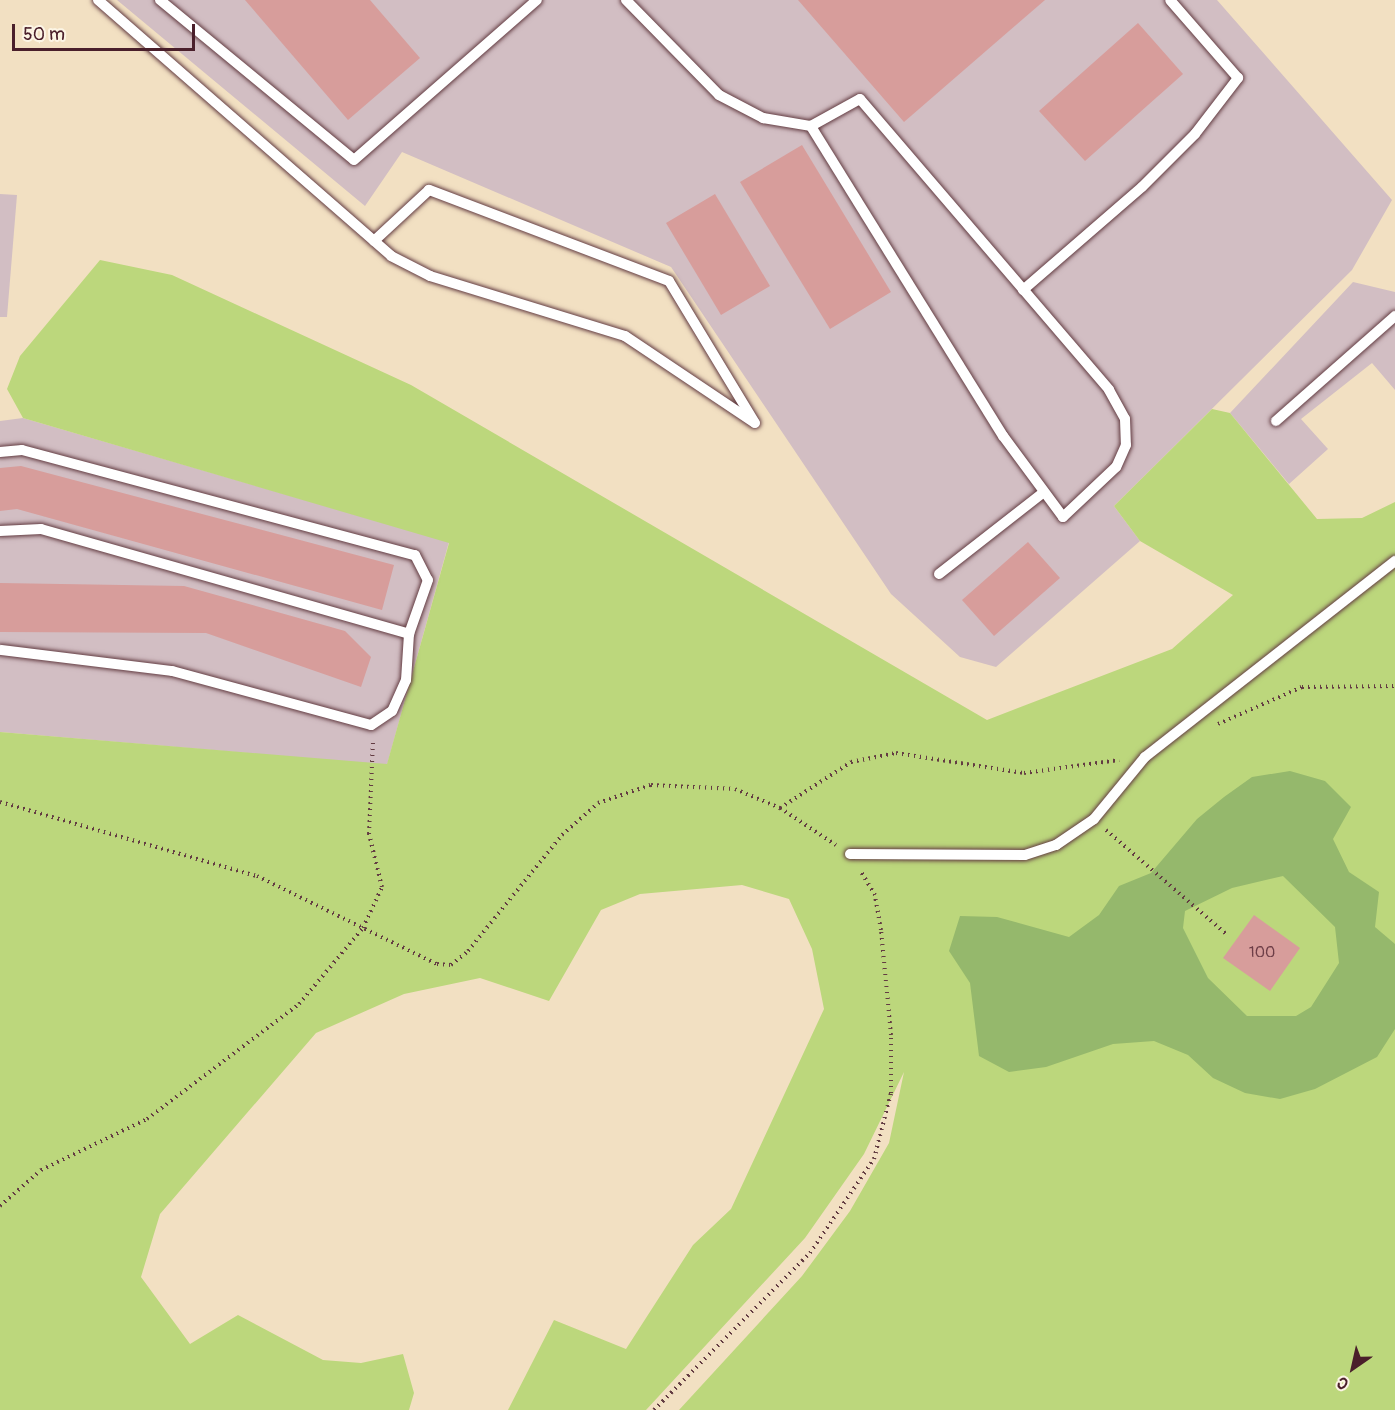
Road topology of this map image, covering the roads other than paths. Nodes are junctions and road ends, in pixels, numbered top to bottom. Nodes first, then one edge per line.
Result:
1 (98, 0) edge
2 (160, 0) edge
3 (537, 0) edge
4 (626, 0) edge
5 (1170, 0) edge
6 (812, 126) junction
7 (374, 241) junction
8 (1023, 290) junction
9 (1395, 316) edge
10 (1276, 421) dead end
11 (0, 452) edge
12 (1044, 492) junction
13 (0, 531) edge
14 (1395, 561) edge
15 (939, 574) dead end
16 (409, 634) junction
17 (0, 650) edge
18 (850, 854) road end

1 - 7 lane
2 - 3 lane
4 - 6 lane
5 - 8 lane
6 - 8 lane
6 - 12 lane
7 - 7 lane
8 - 12 lane
9 - 10 lane
11 - 16 lane
12 - 15 lane
13 - 16 lane
14 - 18 lane
16 - 17 lane

